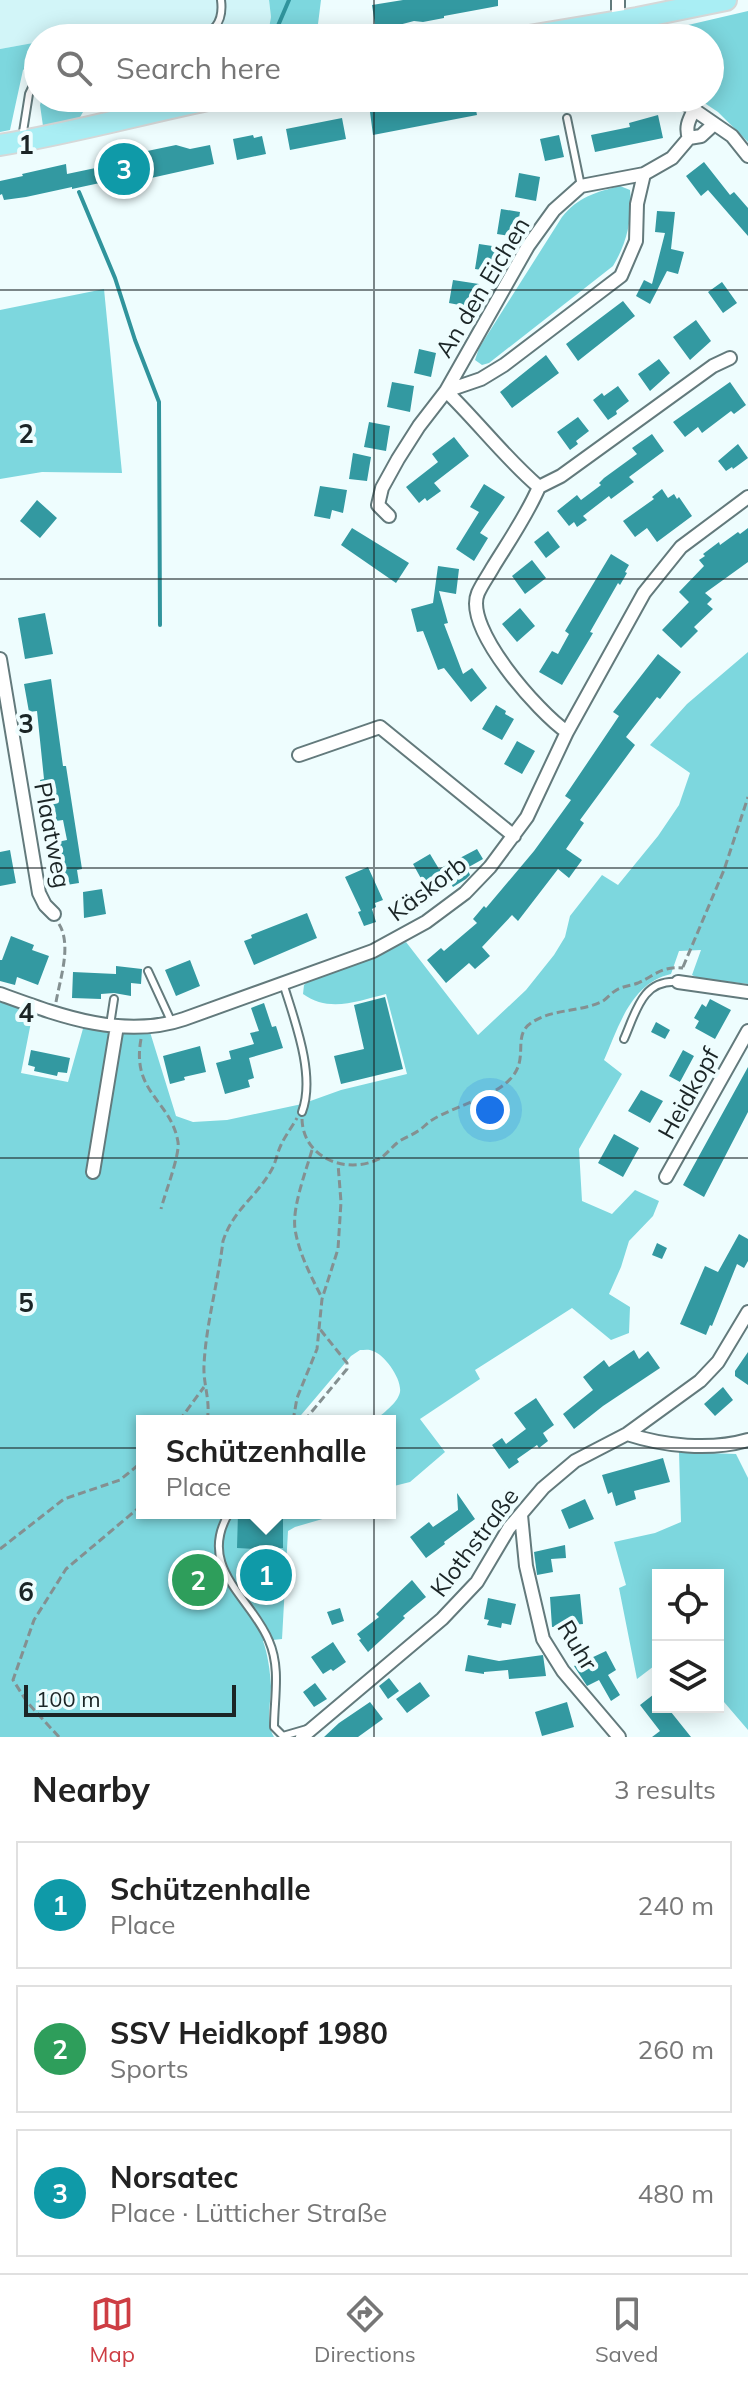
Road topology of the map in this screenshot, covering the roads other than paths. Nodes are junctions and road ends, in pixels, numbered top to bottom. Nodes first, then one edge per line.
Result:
1 (221, 0) edge
2 (618, 0) edge
3 (726, 0) edge
4 (218, 24) edge
5 (632, 24) edge
6 (640, 24) edge
7 (26, 112) edge
8 (152, 112) edge
9 (693, 112) edge
10 (697, 112) edge
11 (567, 118) dead end
12 (714, 124) junction
13 (689, 138) junction
14 (21, 141) junction
15 (0, 145) edge
16 (748, 156) edge
17 (644, 174) junction
18 (581, 186) junction
19 (730, 358) dead end
20 (446, 391) junction
21 (539, 487) junction
22 (748, 497) edge
23 (389, 516) dead end
24 (0, 659) edge
25 (567, 732) junction
26 (299, 755) dead end
27 (514, 836) junction
28 (54, 914) road end
29 (148, 971) dead end
30 (678, 982) joint
31 (283, 983) junction
32 (748, 992) edge
33 (0, 994) edge
34 (114, 999) dead end
35 (172, 1023) junction
36 (114, 1026) junction
37 (748, 1031) edge
38 (624, 1039) dead end
39 (302, 1112) road end
40 (93, 1172) dead end
41 (666, 1177) dead end
42 (748, 1312) edge
43 (627, 1434) junction
44 (748, 1440) edge
45 (521, 1515) junction
46 (225, 1519) edge
47 (314, 1727) junction
48 (302, 1737) edge
49 (619, 1737) edge

1 - 4 lane
2 - 5 street
3 - 6 main road
7 - 14 lane
8 - 14 main road
9 - 13 street
10 - 12 street
11 - 18 lane
12 - 13 street
12 - 16 street
13 - 17 street
14 - 15 main road
17 - 18 street
17 - 20 street, An den Eichen
18 - 20 street, An den Eichen
19 - 21 street
20 - 21 street, An den Eichen
20 - 23 street, An den Eichen
21 - 25 street
22 - 25 street, Käskorb
24 - 28 street, Plaatweg
25 - 27 street, Käskorb
26 - 27 street
27 - 31 street, Käskorb
29 - 35 lane
30 - 32 street
30 - 38 lane
31 - 35 street, Käskorb
31 - 39 lane
33 - 36 street, Käskorb
34 - 36 lane
35 - 36 street, Käskorb
36 - 40 street
37 - 41 street, Heidkopf
42 - 43 street, Klothstraße
43 - 44 street
43 - 45 street, Klothstraße
45 - 47 street, Klothstraße
45 - 49 street, Ruhr
46 - 47 lane
47 - 48 street, Klothstraße

